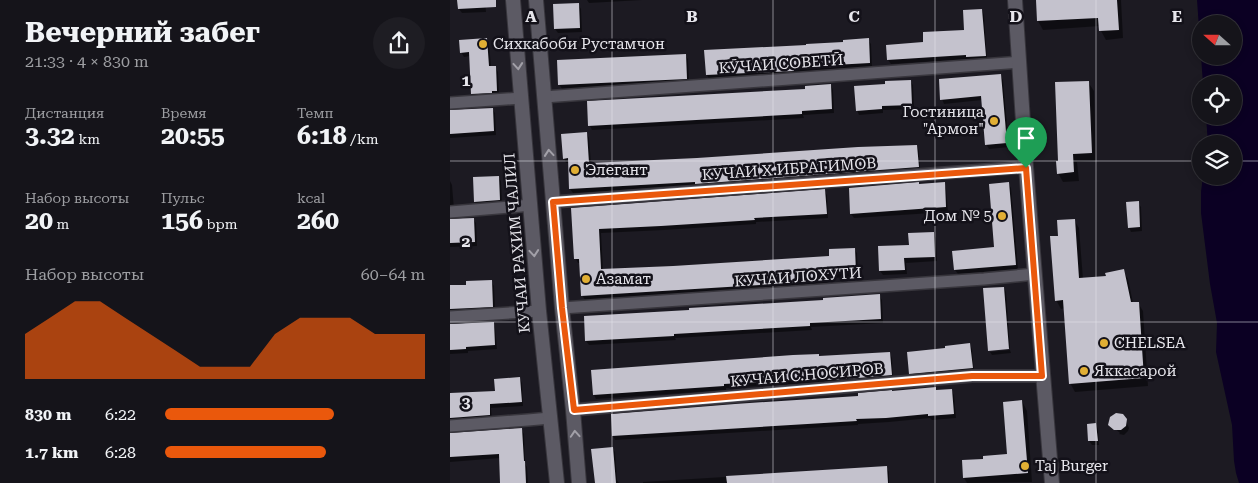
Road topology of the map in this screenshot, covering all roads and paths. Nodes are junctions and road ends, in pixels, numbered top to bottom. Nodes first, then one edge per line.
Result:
1 (513, 0) edge
2 (536, 0) edge
3 (1015, 0) edge
4 (1020, 62) junction
5 (544, 97) junction
6 (521, 98) junction
7 (450, 103) edge
8 (1026, 168) junction
9 (553, 202) junction
10 (530, 204) junction
11 (450, 212) edge
12 (1035, 274) junction
13 (562, 308) junction
14 (539, 311) junction
15 (450, 316) edge
16 (1042, 376) junction
17 (574, 410) junction
18 (550, 418) junction
19 (450, 426) edge
20 (557, 483) edge
21 (579, 483) edge
22 (1052, 483) edge

1 -> 6 main road, КУЧАИ РАХИМ ЧАЛИЛ
2 - 5 main road
3 - 4 main road
4 - 5 street, КӮЧАИ СОВЕТӢ
4 - 8 main road
9 -> 5 main road
6 - 7 street
6 - 10 main road, КУЧАИ РАХИМ ЧАЛИЛ
8 - 9 street, КУЧАИ Х.ИБРАГИМОВ
8 - 12 main road
9 - 13 main road
10 - 11 street
10 -> 14 main road, КУЧАИ РАХИМ ЧАЛИЛ
12 - 13 street, КУЧАИ ЛОХУТИ
12 - 16 main road
13 - 17 main road
14 - 15 street
14 - 18 main road, КУЧАИ РАХИМ ЧАЛИЛ
16 - 17 street, КУЧАИ С.НОСИРОВ
16 - 22 main road
21 -> 17 main road
18 - 19 street
18 - 20 main road, КУЧАИ РАХИМ ЧАЛИЛ

